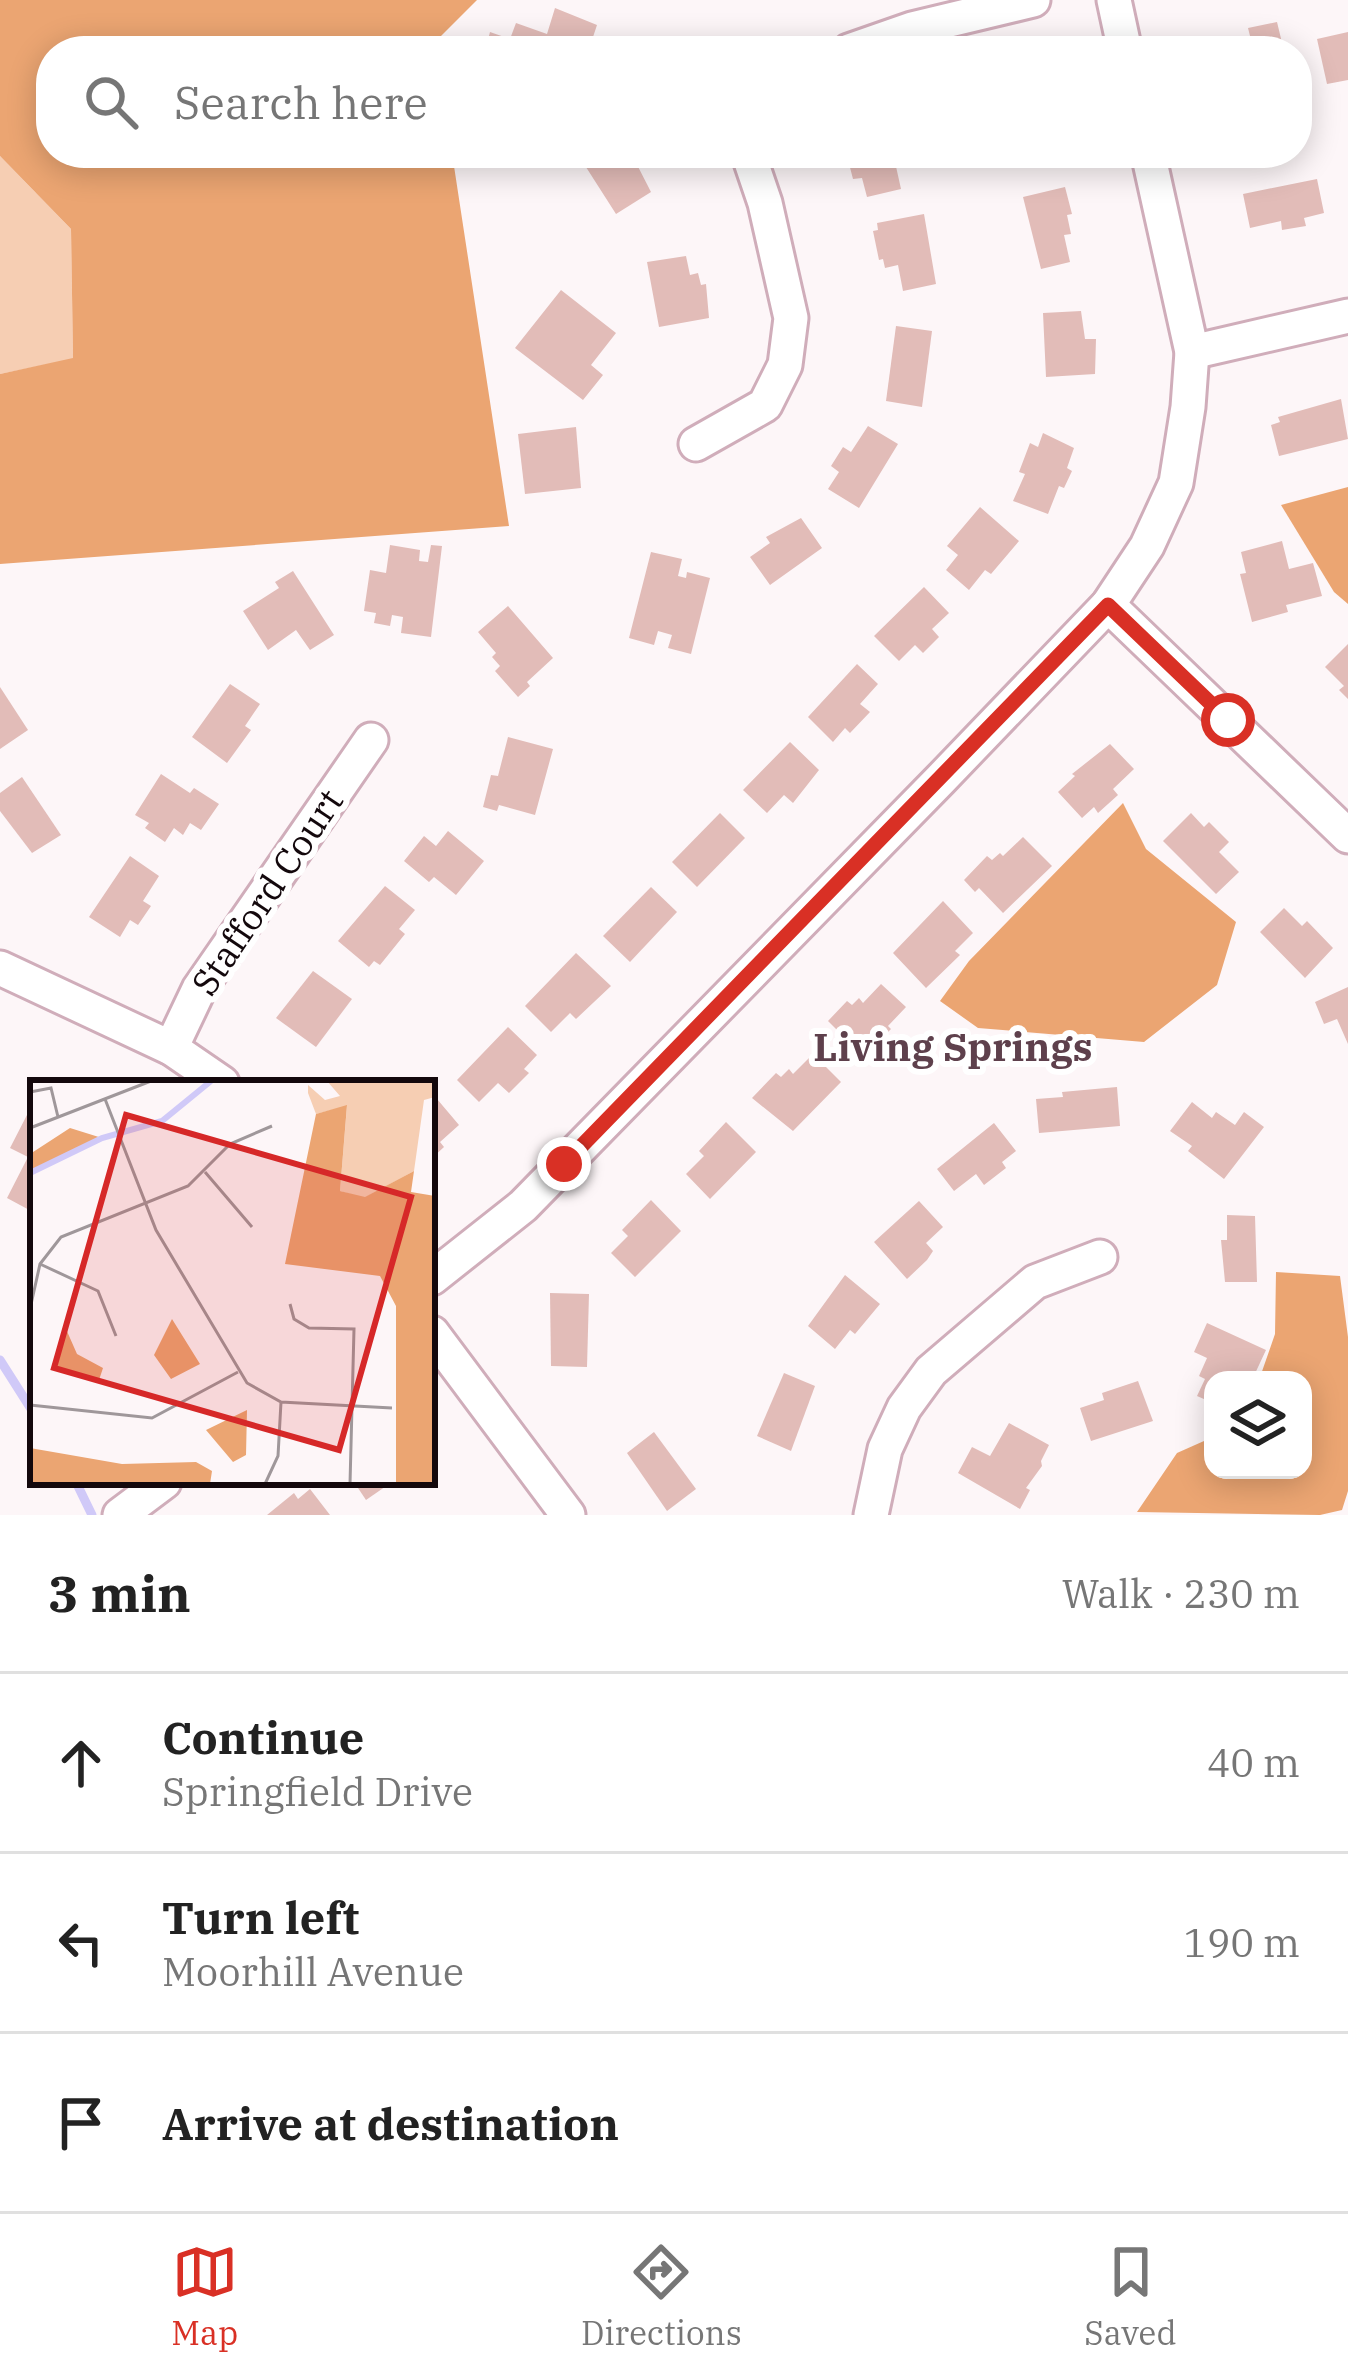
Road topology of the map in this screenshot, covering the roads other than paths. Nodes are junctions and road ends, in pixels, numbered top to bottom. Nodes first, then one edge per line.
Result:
1 (1033, 0) edge
2 (1114, 0) edge
3 (892, 36) edge
4 (1122, 36) edge
5 (753, 168) edge
6 (1151, 168) edge
7 (1348, 316) edge
8 (1192, 352) junction
9 (696, 444) dead end
10 (1108, 605) junction
11 (371, 740) dead end
12 (1348, 836) edge
13 (0, 968) edge
14 (171, 1048) junction
15 (218, 1080) edge
16 (1100, 1257) dead end
17 (435, 1276) edge
18 (435, 1337) edge
19 (160, 1485) edge
20 (125, 1511) edge
21 (568, 1515) edge
22 (872, 1515) edge

1 - 3 street
2 - 4 street
5 - 9 street
6 - 8 street
7 - 8 street
8 - 10 street
10 - 12 street
10 - 17 street
11 - 14 street, Stafford Court
13 - 14 street
14 - 15 street
16 - 22 street
18 - 21 street
19 - 20 street

